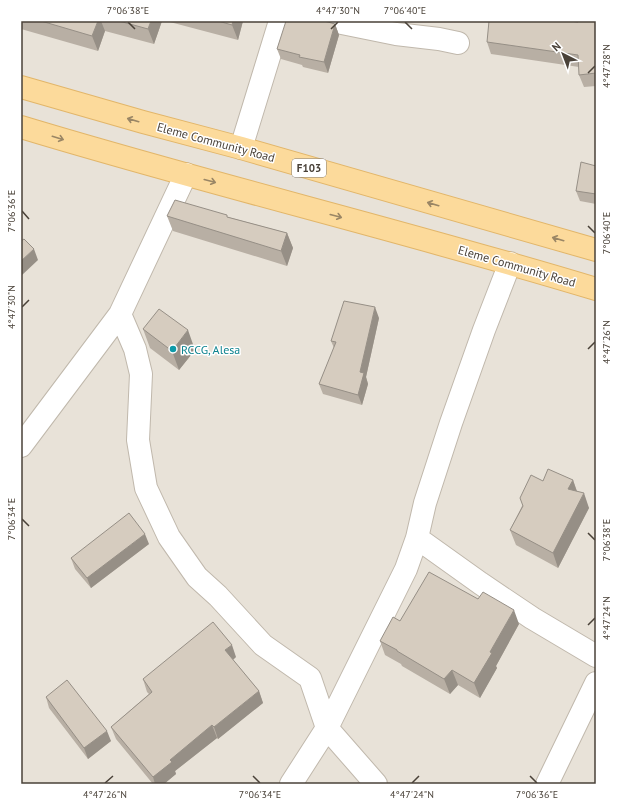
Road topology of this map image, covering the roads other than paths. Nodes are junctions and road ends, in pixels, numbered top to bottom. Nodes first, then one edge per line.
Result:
1 (280, 21) edge
2 (332, 21) edge
3 (458, 43) dead end
4 (21, 87) edge
5 (21, 127) edge
6 (241, 148) junction
7 (186, 174) junction
8 (596, 250) edge
9 (510, 263) junction
10 (596, 289) edge
11 (120, 314) junction
12 (21, 446) edge
13 (417, 538) junction
14 (596, 656) edge
15 (596, 683) edge
16 (327, 728) junction
17 (291, 784) edge
18 (376, 784) edge
19 (547, 784) edge

1 - 6 street
2 - 3 street
6 -> 4 main road, Eleme Community Road / F103
5 -> 7 main road, Eleme Community Road
8 -> 6 main road, Eleme Community Road / F103
7 -> 9 main road, Eleme Community Road
7 - 11 street
9 - 10 main road, Eleme Community Road
9 - 13 street
11 - 12 street
11 - 16 street
13 - 14 street
13 - 16 street
15 - 19 street
16 - 17 street
16 - 18 street

